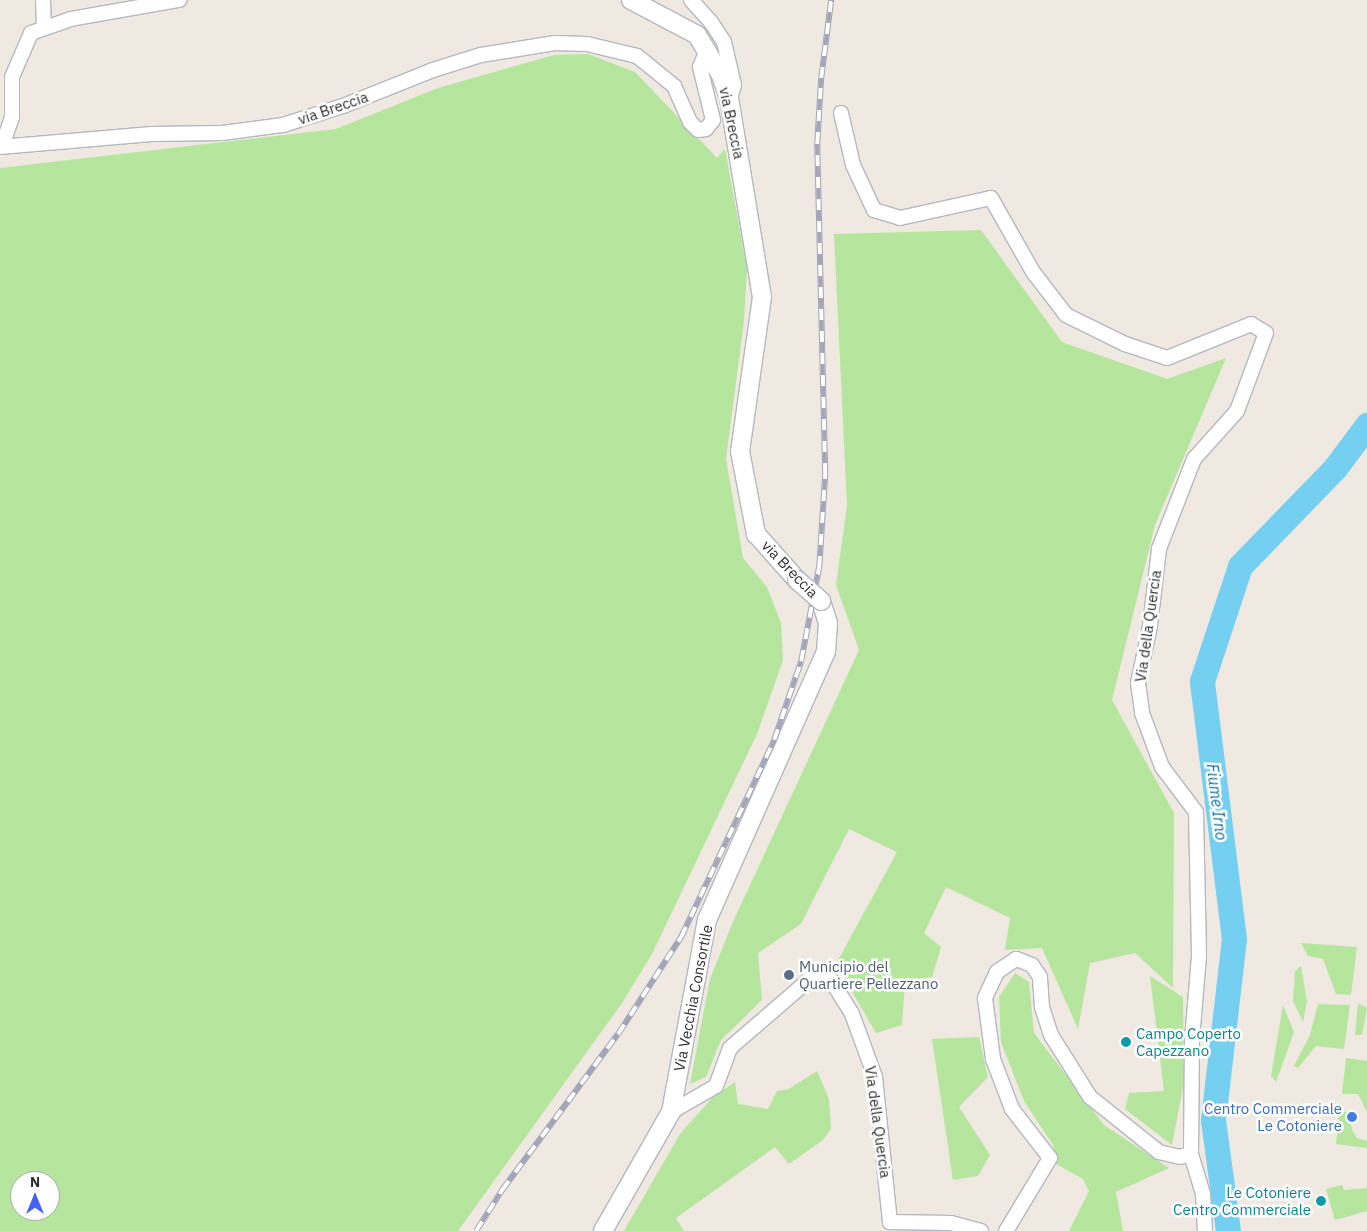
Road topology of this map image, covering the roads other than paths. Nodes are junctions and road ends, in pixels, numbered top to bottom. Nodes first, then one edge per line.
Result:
1 (43, 0) edge
2 (178, 0) edge
3 (631, 0) edge
4 (692, 0) edge
5 (44, 28) junction
6 (707, 50) junction
7 (730, 99) junction
8 (840, 113) dead end
9 (1, 145) edge
10 (826, 652) joint
11 (671, 1112) junction
12 (1191, 1154) junction
13 (891, 1226) edge
14 (603, 1231) edge
15 (981, 1231) edge
16 (1006, 1231) edge
17 (1205, 1231) edge

1 - 5 street
2 - 5 street
3 - 6 street
4 - 7 street
5 - 9 street
6 - 7 street, via Breccia
6 - 9 street, via Breccia
7 - 10 street, via Breccia, bridge
8 - 12 street, Via della Quercia
10 - 11 street, Via Vecchia Consortile
11 - 13 street, Via della Quercia
11 - 14 street, Via Vecchia Consortile
12 - 16 street
12 - 17 street
13 - 15 street, Via della Quercia

